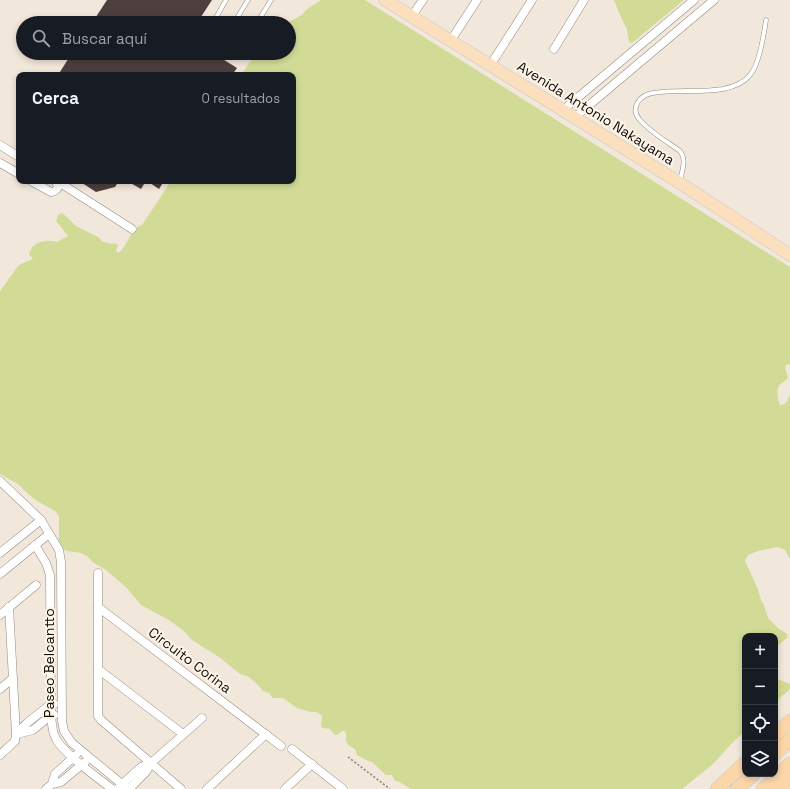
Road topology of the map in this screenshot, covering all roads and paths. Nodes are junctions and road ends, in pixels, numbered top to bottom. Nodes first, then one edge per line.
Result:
1 (226, 0) edge
2 (248, 0) edge
3 (271, 0) edge
4 (385, 0) edge
5 (423, 0) edge
6 (477, 0) edge
7 (532, 0) edge
8 (584, 0) edge
9 (694, 0) edge
10 (714, 0) edge
11 (416, 10) dead end
12 (217, 16) edge
13 (238, 16) edge
14 (261, 16) edge
15 (766, 20) dead end
16 (455, 34) dead end
17 (554, 49) dead end
18 (495, 58) dead end
19 (563, 110) junction
20 (575, 117) junction
21 (0, 145) edge
22 (16, 155) edge
23 (0, 163) edge
24 (16, 172) edge
25 (680, 183) junction
26 (36, 184) edge
27 (58, 184) edge
28 (61, 184) edge
29 (132, 229) dead end
30 (790, 255) edge
31 (1, 484) edge
32 (41, 520) junction
33 (49, 534) junction
34 (35, 545) junction
35 (0, 553) edge
36 (61, 573) junction
37 (98, 573) dead end
38 (0, 574) edge
39 (50, 575) junction
40 (36, 585) dead end
41 (9, 607) junction
42 (98, 607) junction
43 (0, 615) edge
44 (98, 669) junction
45 (13, 678) junction
46 (0, 689) edge
47 (62, 703) junction
48 (51, 704) junction
49 (62, 714) junction
50 (51, 715) junction
51 (202, 718) dead end
52 (36, 721) junction
53 (790, 721) edge
54 (778, 732) edge
55 (16, 734) junction
56 (183, 734) junction
57 (266, 734) junction
58 (790, 740) edge
59 (281, 746) dead end
60 (292, 749) dead end
61 (81, 750) junction
62 (778, 751) edge
63 (0, 755) edge
64 (73, 757) junction
65 (90, 757) junction
66 (348, 757) dead end
67 (151, 763) junction
68 (82, 764) junction
69 (312, 764) junction
70 (790, 764) edge
71 (742, 766) edge
72 (751, 777) edge
73 (790, 778) edge
74 (49, 786) edge
75 (126, 786) edge
76 (112, 789) edge
77 (181, 789) edge
78 (207, 789) edge
79 (285, 789) edge
80 (343, 789) edge
81 (390, 789) edge
82 (717, 789) edge
83 (737, 789) edge
84 (763, 789) edge
85 (779, 789) edge

1 - 12 lane
2 - 13 lane
3 - 14 lane
4 - 19 main road, Avenida Antonio Nakayama
5 - 11 street
6 - 16 street
7 - 18 street
8 - 17 street
9 - 19 street
10 - 20 street
15 - 25 lane
19 - 20 main road, Avenida Antonio Nakayama
20 - 25 main road, Avenida Antonio Nakayama
21 - 22 street
23 - 24 street
25 - 30 main road, Avenida Antonio Nakayama
26 - 27 street
28 - 29 street
31 - 32 street, Paseo Belcantto
32 - 33 street, Paseo Belcantto
32 - 35 street
33 - 34 street
33 - 36 street, Paseo Belcantto
34 - 38 street
34 - 39 street, Paseo Belcantto
36 - 39 street
36 - 47 street, Paseo Belcantto
37 - 42 street
39 - 48 street, Paseo Belcantto
40 - 41 street
41 - 43 street
41 - 45 street
42 - 44 street
42 - 57 street, Circuito Corina
44 - 56 street
44 - 67 street
45 - 46 street
45 - 55 street
47 - 48 street
47 - 49 street, Paseo Belcantto
48 - 50 street, Paseo Belcantto
48 - 52 street
49 - 50 street
49 - 61 street, Paseo Belcantto
50 - 52 street
50 - 64 street, Paseo Belcantto
51 - 56 street
52 - 55 street
53 - 54 highway
55 - 63 street
56 - 67 street
57 - 59 street, Circuito Corina
57 - 78 street
58 - 62 highway
60 - 69 street
61 - 64 street
61 - 65 street, Paseo Belcantto
64 - 68 street, Paseo Belcantto
64 - 74 street
65 - 68 street
65 - 75 street, Paseo Belcantto
66 - 81 path
67 - 75 street
67 - 77 street
68 - 74 street
68 - 76 street, Paseo Belcantto
69 - 79 street
69 - 80 street
70 - 84 highway
71 - 82 highway
72 - 83 highway
73 - 85 highway

